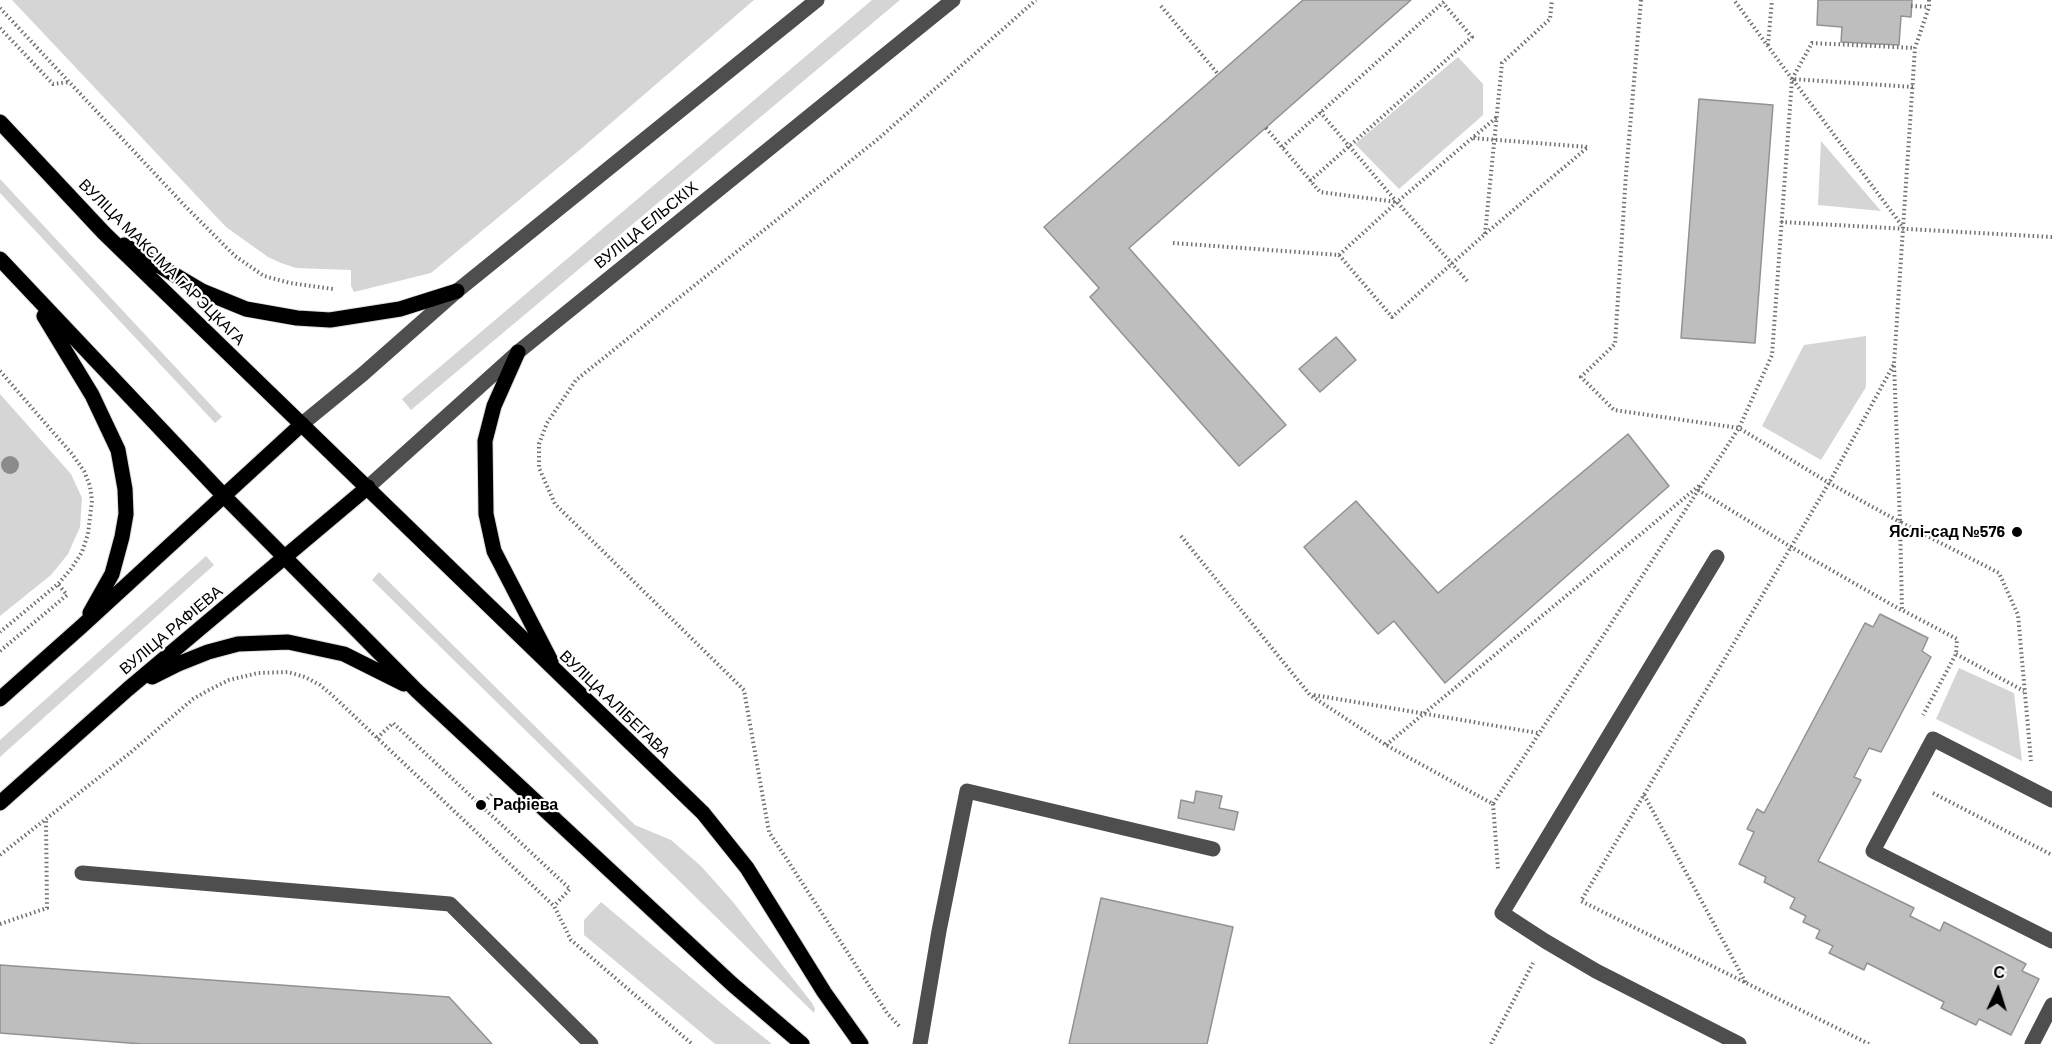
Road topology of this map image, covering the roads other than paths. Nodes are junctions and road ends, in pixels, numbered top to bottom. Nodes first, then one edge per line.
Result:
1 (817, 0) edge
2 (953, 0) edge
3 (0, 122) edge
4 (104, 233) junction
5 (0, 259) edge
6 (457, 291) junction
7 (31, 293) junction
8 (518, 352) junction
9 (302, 424) junction
10 (368, 487) junction
11 (224, 495) junction
12 (285, 557) junction
13 (1717, 557) dead end
14 (82, 626) junction
15 (558, 674) junction
16 (128, 689) junction
17 (417, 691) junction
18 (0, 699) edge
19 (2052, 800) edge
20 (0, 803) edge
21 (1213, 849) dead end
22 (82, 873) dead end
23 (2052, 941) edge
24 (2052, 1005) edge
25 (591, 1044) edge
26 (802, 1044) edge
27 (861, 1044) edge
28 (920, 1044) edge
29 (1739, 1044) edge
30 (2032, 1044) edge

1 - 6 street
2 - 8 street, ВУЛІЦА ЕЛЬСКІХ
3 - 4 main road, ВУЛІЦА МАКСІМА ГАРЭЦКАГА
4 - 6 main road
4 - 9 main road, ВУЛІЦА МАКСІМА ГАРЭЦКАГА
5 - 7 main road
6 - 9 street
7 - 11 main road
7 - 14 main road
8 - 10 street, ВУЛІЦА ЕЛЬСКІХ
8 - 15 main road
9 - 10 main road, ВУЛІЦА АЛІБЕГАВА
9 - 11 main road
10 - 12 main road, ВУЛІЦА РАФІЕВА
10 - 15 main road, ВУЛІЦА АЛІБЕГАВА
11 - 12 main road
11 - 14 main road
12 - 16 main road, ВУЛІЦА РАФІЕВА
12 - 17 main road
13 - 29 street
14 - 18 main road
15 - 27 main road, ВУЛІЦА АЛІБЕГАВА
16 - 17 main road
16 - 20 main road, ВУЛІЦА РАФІЕВА
17 - 26 main road
19 - 23 street
21 - 28 street
22 - 25 street
24 - 30 street

